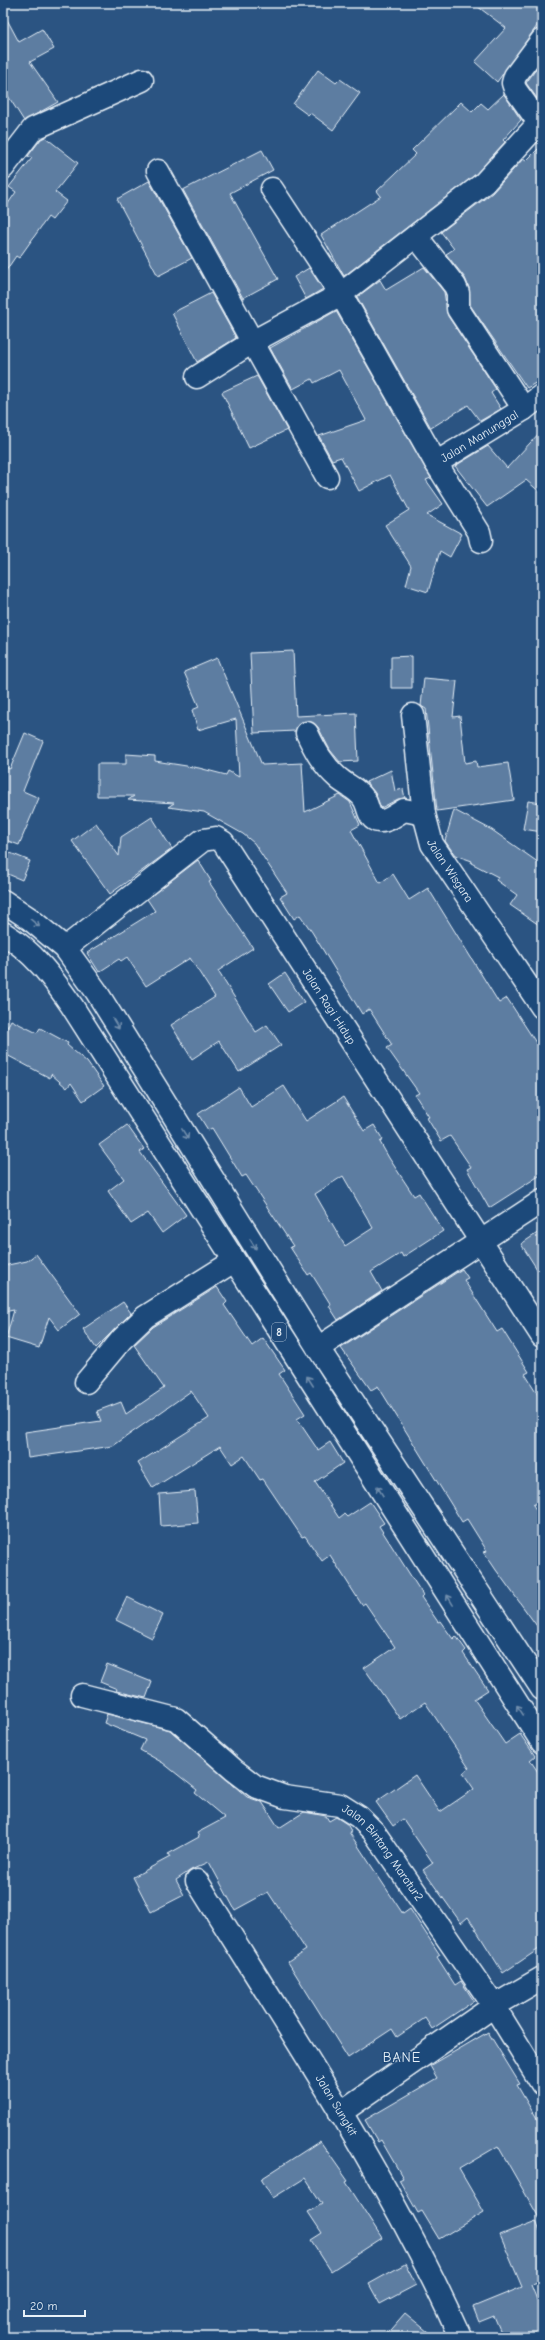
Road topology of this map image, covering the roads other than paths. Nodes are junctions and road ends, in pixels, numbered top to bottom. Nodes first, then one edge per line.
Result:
1 (542, 40) edge
2 (142, 80) dead end
3 (540, 125) edge
4 (3, 168) edge
5 (158, 171) dead end
6 (272, 189) dead end
7 (416, 236) junction
8 (341, 294) junction
9 (254, 341) junction
10 (197, 377) dead end
11 (542, 395) edge
12 (524, 409) junction
13 (436, 463) junction
14 (327, 477) dead end
15 (480, 541) dead end
16 (413, 715) dead end
17 (307, 733) dead end
18 (424, 814) junction
19 (3, 901) edge
20 (3, 933) edge
21 (65, 948) junction
22 (542, 1006) edge
23 (542, 1200) edge
24 (480, 1240) junction
25 (234, 1261) junction
26 (542, 1336) edge
27 (318, 1348) junction
28 (86, 1382) dead end
29 (542, 1689) edge
30 (82, 1695) dead end
31 (542, 1742) edge
32 (197, 1881) dead end
33 (542, 1978) edge
34 (494, 2006) junction
35 (542, 2084) edge
36 (340, 2113) junction
37 (460, 2337) edge

1 - 3 main road
2 - 4 main road
3 - 7 main road
5 - 9 main road
6 - 8 main road
7 - 8 main road
7 - 12 main road
8 - 9 main road
8 - 13 main road
9 - 10 main road
9 - 14 main road
11 - 12 main road, Jalan Manunggal
12 - 13 main road, Jalan Manunggal
13 - 15 main road
16 - 18 main road, Jalan Wisgara
17 - 18 main road
18 - 22 main road, Jalan Wisgara
19 -> 21 main road, 8
20 - 25 main road, 8
21 - 24 main road, Jalan Ragi Hidup
21 -> 27 main road, 8
23 - 24 main road
24 - 26 main road, Jalan Ragi Hidup
24 - 27 main road
25 - 28 main road
31 -> 25 main road, 8
27 - 29 main road, 8
30 - 34 main road, Jalan Bintang Maratur2
32 - 36 main road, Jalan Sungkit
33 - 34 main road
34 - 35 main road, Jalan Bintang Maratur2
34 - 36 main road
36 - 37 main road, Jalan Sungkit

